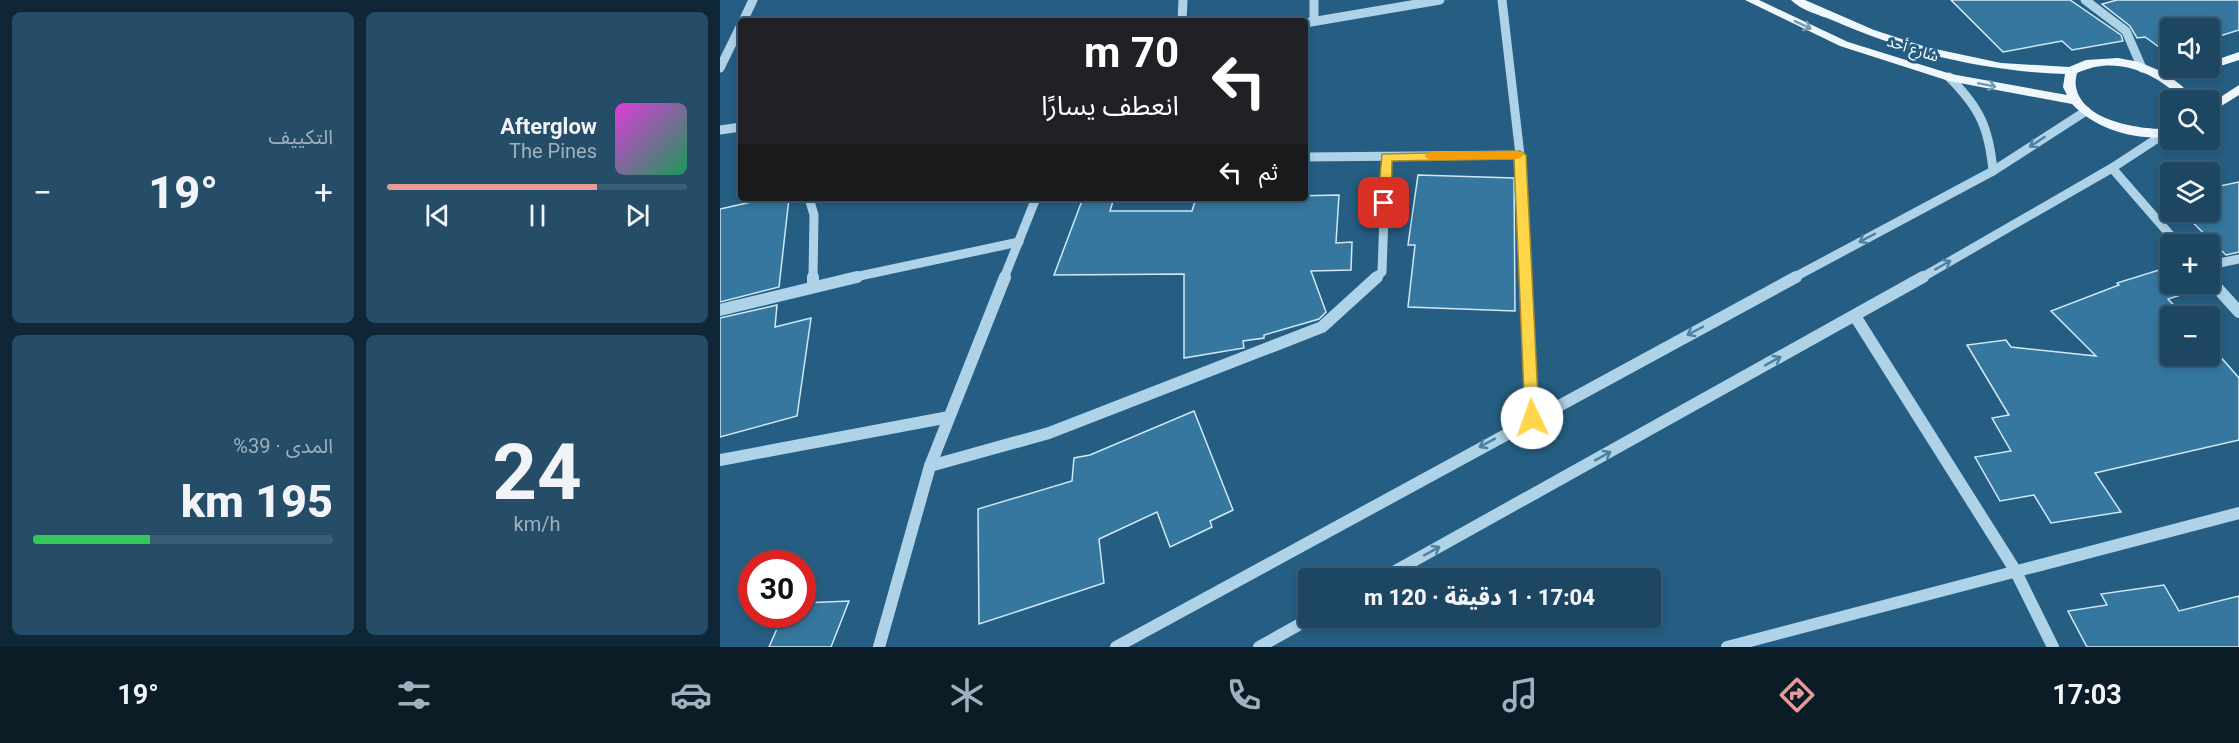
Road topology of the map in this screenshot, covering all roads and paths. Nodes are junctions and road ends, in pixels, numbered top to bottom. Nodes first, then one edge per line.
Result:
1 (753, 0) edge
2 (1183, 0) edge
3 (1314, 0) edge
4 (1440, 0) edge
5 (1502, 0) edge
6 (1750, 0) edge
7 (1796, 0) edge
8 (2085, 0) edge
9 (744, 18) edge
10 (1182, 18) edge
11 (1314, 21) junction
12 (1308, 22) edge
13 (738, 32) edge
14 (2239, 56) edge
15 (2220, 63) edge
16 (720, 68) edge
17 (2142, 68) junction
18 (2071, 71) junction
19 (2157, 74) junction
20 (2160, 74) edge
21 (1949, 78) junction
22 (2239, 88) edge
23 (2179, 90) edge
24 (2076, 101) junction
25 (2220, 102) edge
26 (2086, 111) junction
27 (738, 127) edge
28 (720, 130) edge
29 (2160, 134) edge
30 (2160, 138) edge
31 (1520, 155) junction
32 (1386, 157) junction
33 (1308, 158) edge
34 (2112, 168) junction
35 (1993, 171) junction
36 (809, 201) edge
37 (1035, 201) edge
38 (2169, 234) edge
39 (1019, 242) junction
40 (2239, 259) edge
41 (2220, 263) edge
42 (813, 286) junction
43 (2220, 291) edge
44 (720, 310) edge
45 (2239, 312) edge
46 (1855, 316) junction
47 (949, 417) junction
48 (1532, 418) junction
49 (720, 460) edge
50 (930, 466) junction
51 (2239, 513) edge
52 (1401, 568) edge
53 (2015, 570) junction
54 (1298, 625) edge
55 (879, 647) edge
56 (1116, 647) edge
57 (1259, 647) edge
58 (1727, 647) edge
59 (2053, 647) edge

1 - 9 street
2 - 10 street
3 - 11 street
4 - 11 street
5 - 31 street
6 -> 21 main road, شارع أحد
7 - 18 main road, شارع أحد
8 - 17 street
11 - 12 street
13 - 16 street
14 - 15 main road
17 - 18 main road
17 - 19 main road
18 - 24 main road
19 - 20 main road
19 - 23 main road
21 -> 24 main road, شارع أحد
21 - 35 street
22 - 25 main road
24 - 26 main road
26 - 29 main road
26 -> 35 street
27 - 28 street
30 - 34 street
31 - 32 street
31 - 48 street
32 - 33 street
32 - 50 street
34 - 38 street
46 -> 34 street
35 -> 48 street
36 - 42 street
37 - 39 street
39 - 42 street
39 - 47 street
40 - 41 street
42 - 44 street
43 - 45 street
52 -> 46 street
46 - 53 street
47 - 49 street
47 - 50 street
48 -> 56 street
50 - 55 street
51 - 53 street
53 - 58 street
53 - 59 street
54 - 57 street

